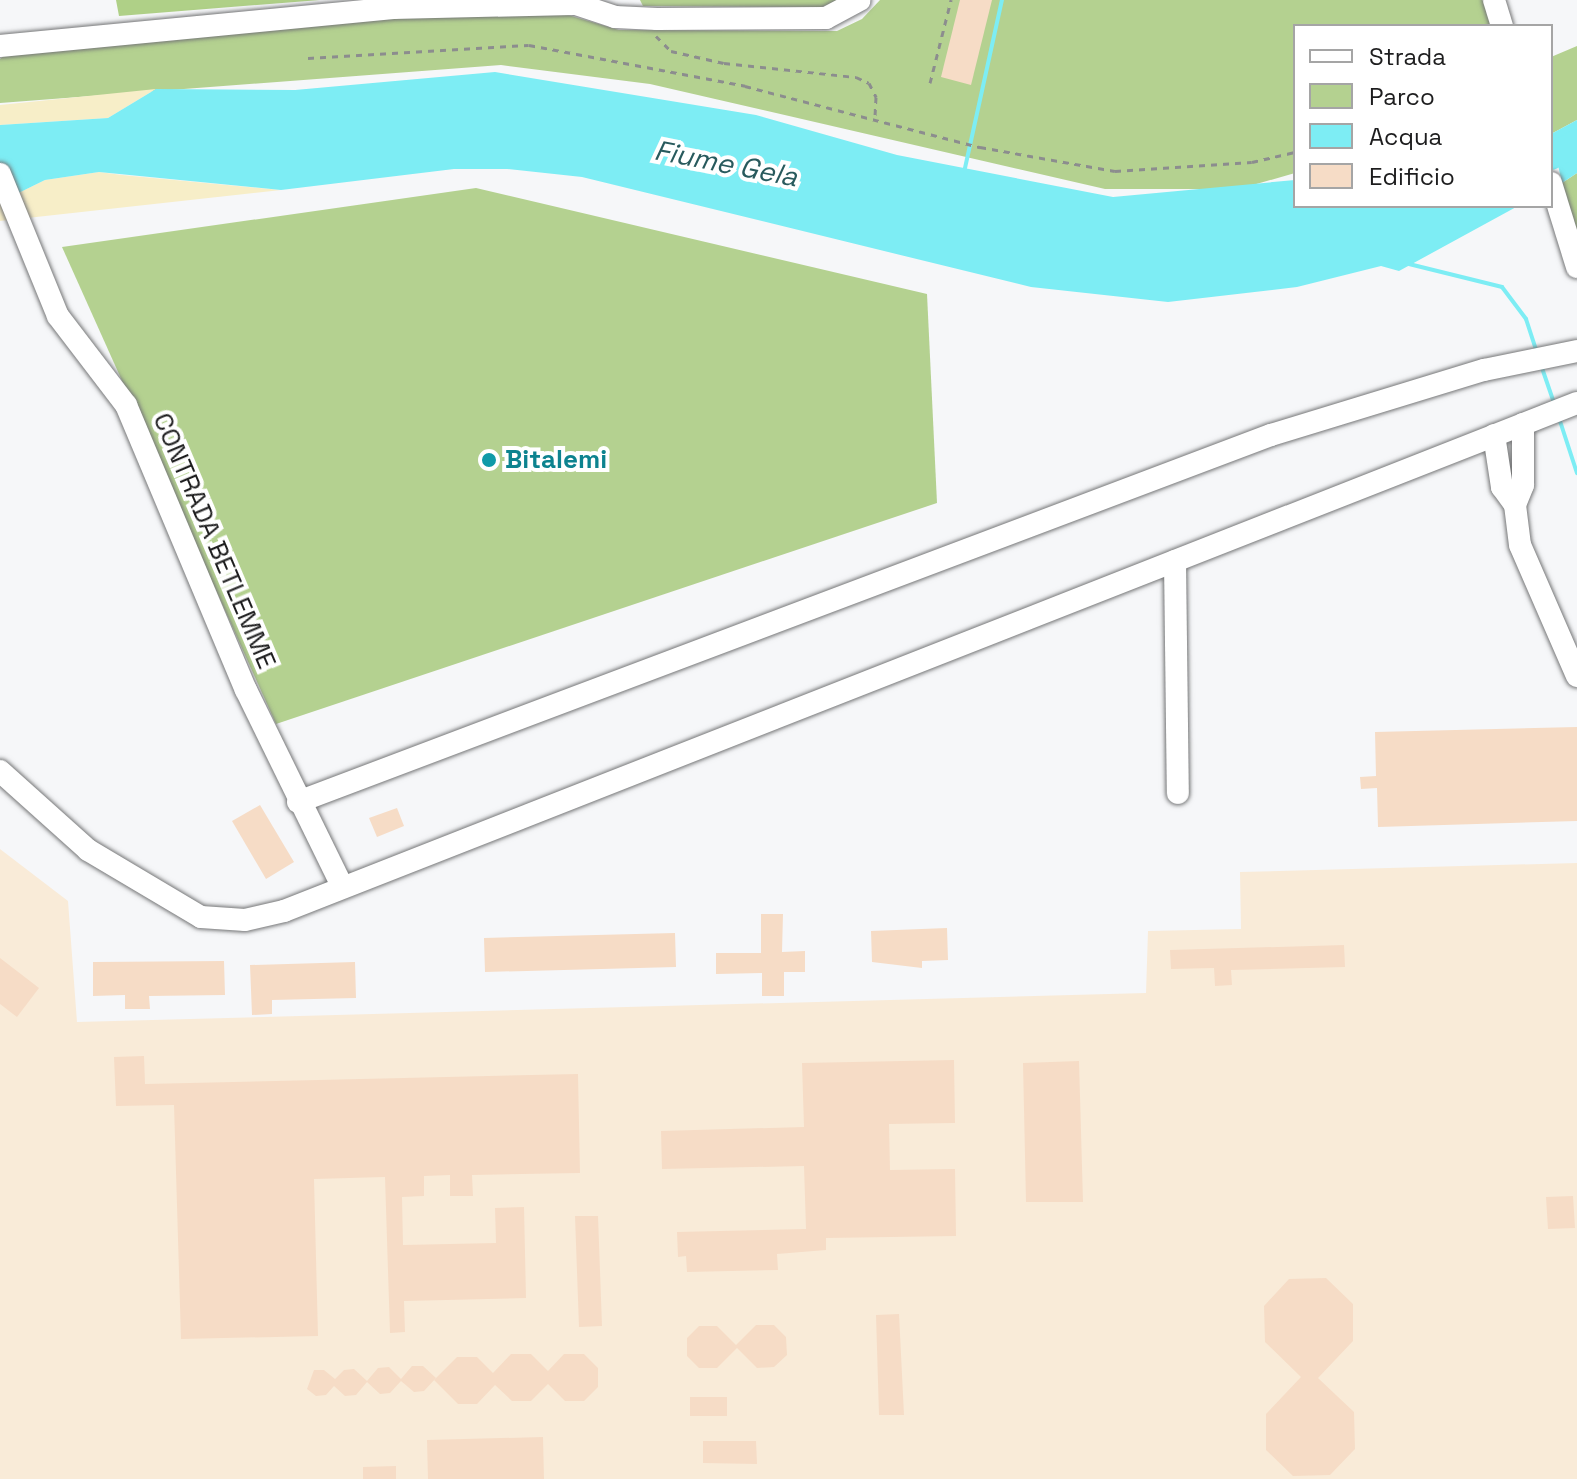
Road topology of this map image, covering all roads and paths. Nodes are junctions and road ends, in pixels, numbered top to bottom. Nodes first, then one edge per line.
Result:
1 (439, 0) edge
2 (860, 0) edge
3 (951, 0) edge
4 (1494, 0) edge
5 (471, 2) edge
6 (568, 2) edge
7 (404, 4) edge
8 (657, 19) junction
9 (1501, 24) edge
10 (0, 46) edge
11 (308, 58) dead end
12 (930, 83) dead end
13 (875, 119) junction
14 (1293, 152) edge
15 (0, 174) edge
16 (1553, 190) edge
17 (1577, 267) edge
18 (1577, 351) edge
19 (1577, 403) edge
20 (1529, 422) junction
21 (1494, 435) junction
22 (1515, 505) junction
23 (1175, 561) junction
24 (1577, 676) edge
25 (0, 771) edge
26 (1178, 793) dead end
27 (298, 802) junction
28 (342, 886) junction

1 - 7 street
2 - 8 street
3 - 12 path
4 - 9 street
5 - 6 street
5 - 7 street
6 - 8 street
7 - 10 street
8 - 13 path
11 - 13 path
13 - 14 path
15 - 27 street, CONTRADA BETLEMME
16 - 17 street
18 - 27 street
19 - 20 street
20 - 21 street
20 - 22 street
21 - 22 street
21 - 23 street
22 - 24 street
23 - 26 street
23 - 28 street
25 - 28 street
27 - 28 street, CONTRADA BETLEMME

